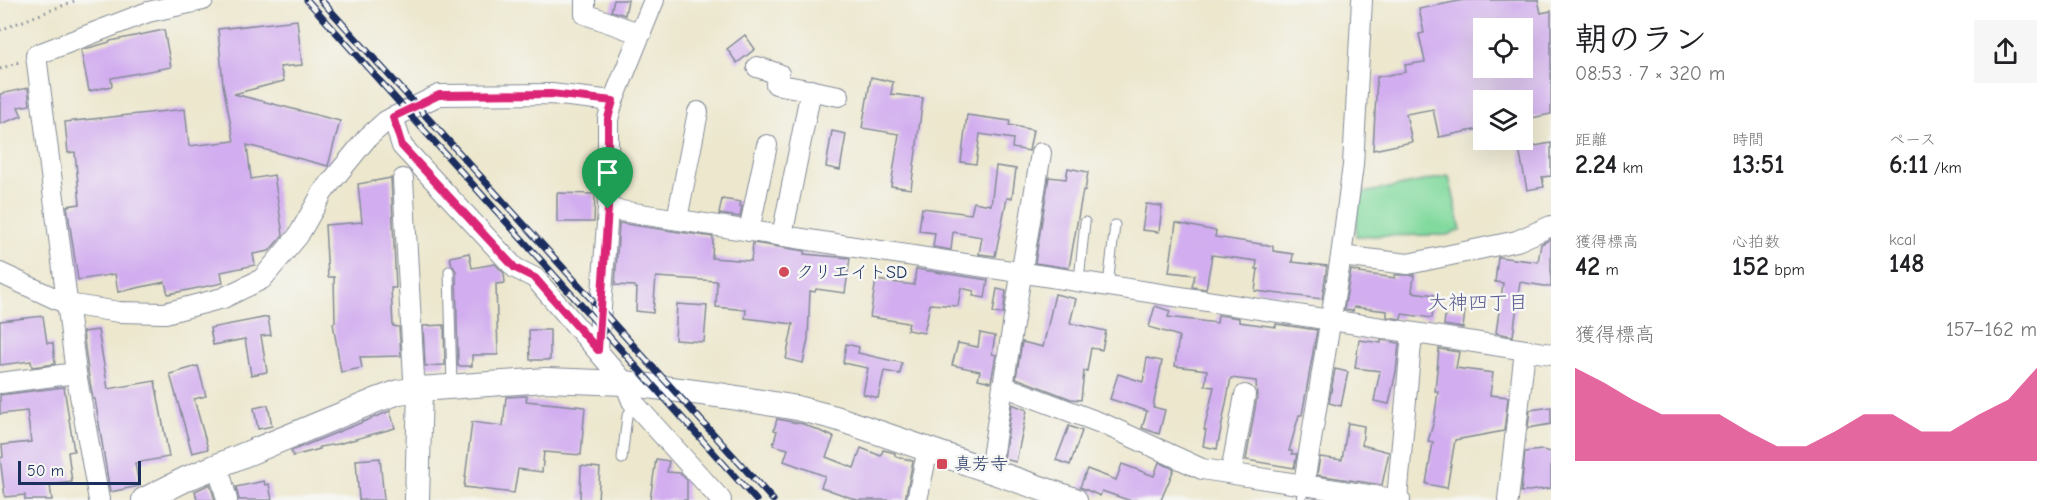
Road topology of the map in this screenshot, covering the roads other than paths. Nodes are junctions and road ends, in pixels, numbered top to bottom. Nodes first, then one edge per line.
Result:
1 (203, 0) edge
2 (654, 0) edge
3 (1362, 0) edge
4 (579, 8) edge
5 (641, 34) junction
6 (757, 67) dead end
7 (811, 90) junction
8 (838, 96) dead end
9 (613, 101) junction
10 (393, 117) junction
11 (692, 123) dead end
12 (767, 145) dead end
13 (1041, 153) dead end
14 (403, 179) dead end
15 (608, 209) junction
16 (677, 219) junction
17 (1085, 222) dead end
18 (1115, 225) dead end
19 (1551, 226) edge
20 (749, 231) junction
21 (782, 236) junction
22 (1341, 256) junction
23 (449, 271) dead end
24 (1022, 272) junction
25 (0, 273) edge
26 (1079, 280) junction
27 (1108, 285) junction
28 (67, 304) junction
29 (1330, 321) junction
30 (1412, 333) junction
31 (598, 350) junction
32 (1525, 350) junction
33 (1551, 354) edge
34 (76, 373) junction
35 (0, 383) edge
36 (452, 386) junction
37 (1004, 386) junction
38 (420, 389) junction
39 (630, 394) junction
40 (1246, 408) dead end
41 (928, 449) junction
42 (622, 459) dead end
43 (218, 466) junction
44 (990, 471) junction
45 (1231, 473) junction
46 (1303, 492) edge
47 (99, 500) edge
48 (144, 500) edge
49 (227, 500) edge
50 (417, 500) edge
51 (722, 500) edge
52 (917, 500) edge
53 (1075, 500) edge
54 (1398, 500) edge
55 (1508, 500) edge

1 - 28 street
2 - 5 street
3 - 22 street
4 - 5 street
5 - 9 street
6 - 7 street
7 - 8 street
7 - 21 street
9 - 10 street
9 - 15 street
10 - 28 street
10 - 31 street
11 - 16 street
12 - 20 street
13 - 24 street
14 - 38 street
15 - 16 street
15 - 31 street
16 - 20 street
17 - 26 lane
18 - 27 lane
19 - 22 street
20 - 21 street
21 - 24 street
22 - 29 street
23 - 36 lane
24 - 26 street
24 - 37 street
25 - 28 street
26 - 27 street
27 - 29 street
28 - 34 street
29 - 30 street
29 - 46 street
30 - 32 street
30 - 54 street
31 - 39 street
32 - 33 street
32 - 55 street
34 - 35 street
34 - 47 street
36 - 38 street
36 - 39 street
37 - 44 street
37 - 45 street
38 - 43 street
38 - 50 street
39 - 41 street
39 - 42 lane
39 - 51 street
40 - 45 street
41 - 44 street
41 - 52 street
43 - 48 street
43 - 49 street
44 - 53 street
45 - 46 street
46 - 54 street

